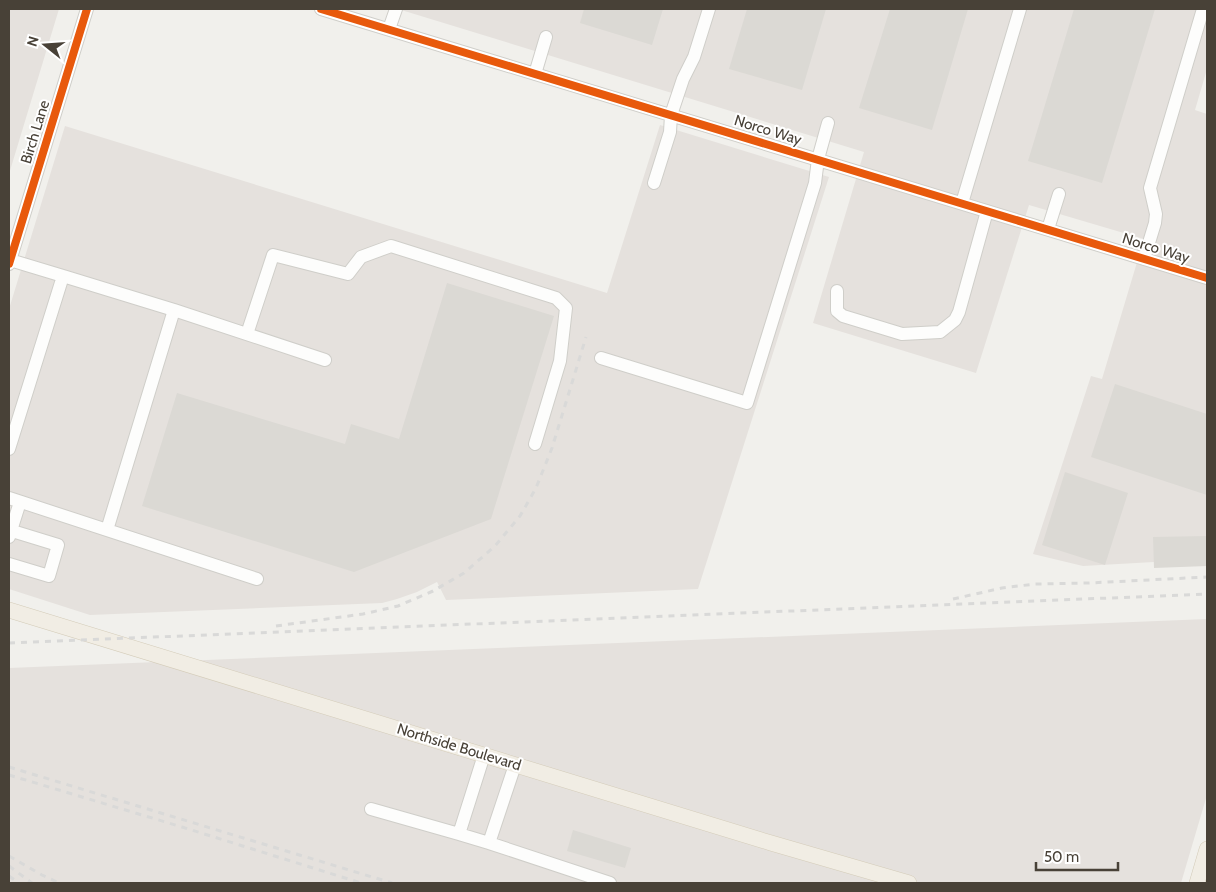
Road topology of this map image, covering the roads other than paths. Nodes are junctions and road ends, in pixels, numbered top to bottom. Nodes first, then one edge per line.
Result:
1 (87, 9) edge
2 (322, 9) edge
3 (396, 9) edge
4 (710, 9) edge
5 (1020, 9) edge
6 (1203, 9) edge
7 (390, 29) junction
8 (546, 37) dead end
9 (535, 74) junction
10 (671, 115) junction
11 (828, 123) dead end
12 (818, 159) junction
13 (654, 183) dead end
14 (1059, 194) dead end
15 (962, 203) junction
16 (987, 211) junction
17 (1048, 229) junction
18 (1144, 259) junction
19 (9, 262) edge
20 (63, 276) junction
21 (1207, 278) edge
22 (837, 291) dead end
23 (174, 310) junction
24 (247, 334) junction
25 (602, 358) dead end
26 (325, 360) dead end
27 (535, 444) dead end
28 (9, 449) edge
29 (14, 500) edge
30 (107, 530) junction
31 (9, 533) edge
32 (9, 564) edge
33 (258, 579) dead end
34 (9, 610) edge
35 (484, 755) junction
36 (515, 765) junction
37 (371, 809) dead end
38 (459, 834) junction
39 (489, 843) junction
40 (1207, 849) edge
41 (610, 883) edge
42 (909, 883) edge
43 (1197, 883) edge

1 - 19 street, Birch Lane
2 - 7 street, Norco Way
3 - 7 street
4 - 10 street
5 - 15 street
6 - 18 street
7 - 9 street, Norco Way
8 - 9 street
9 - 10 street, Norco Way
10 - 12 street, Norco Way
10 - 13 street
11 - 12 street
12 - 15 street, Norco Way
12 - 25 street
14 - 17 street
15 - 16 street, Norco Way
16 - 17 street, Norco Way
16 - 22 street
17 - 18 street, Norco Way
18 - 21 street, Norco Way
19 - 20 street
20 - 23 street
20 - 28 street
23 - 24 street
23 - 30 street
24 - 26 street
24 - 27 street
29 - 30 street
29 - 31 street
30 - 33 street
31 - 32 street
34 - 35 main road, Northside Boulevard
35 - 36 main road, Northside Boulevard
35 - 38 street
36 - 39 street
36 - 42 main road, Northside Boulevard
37 - 38 street
38 - 39 street
39 - 41 street
40 - 43 main road

